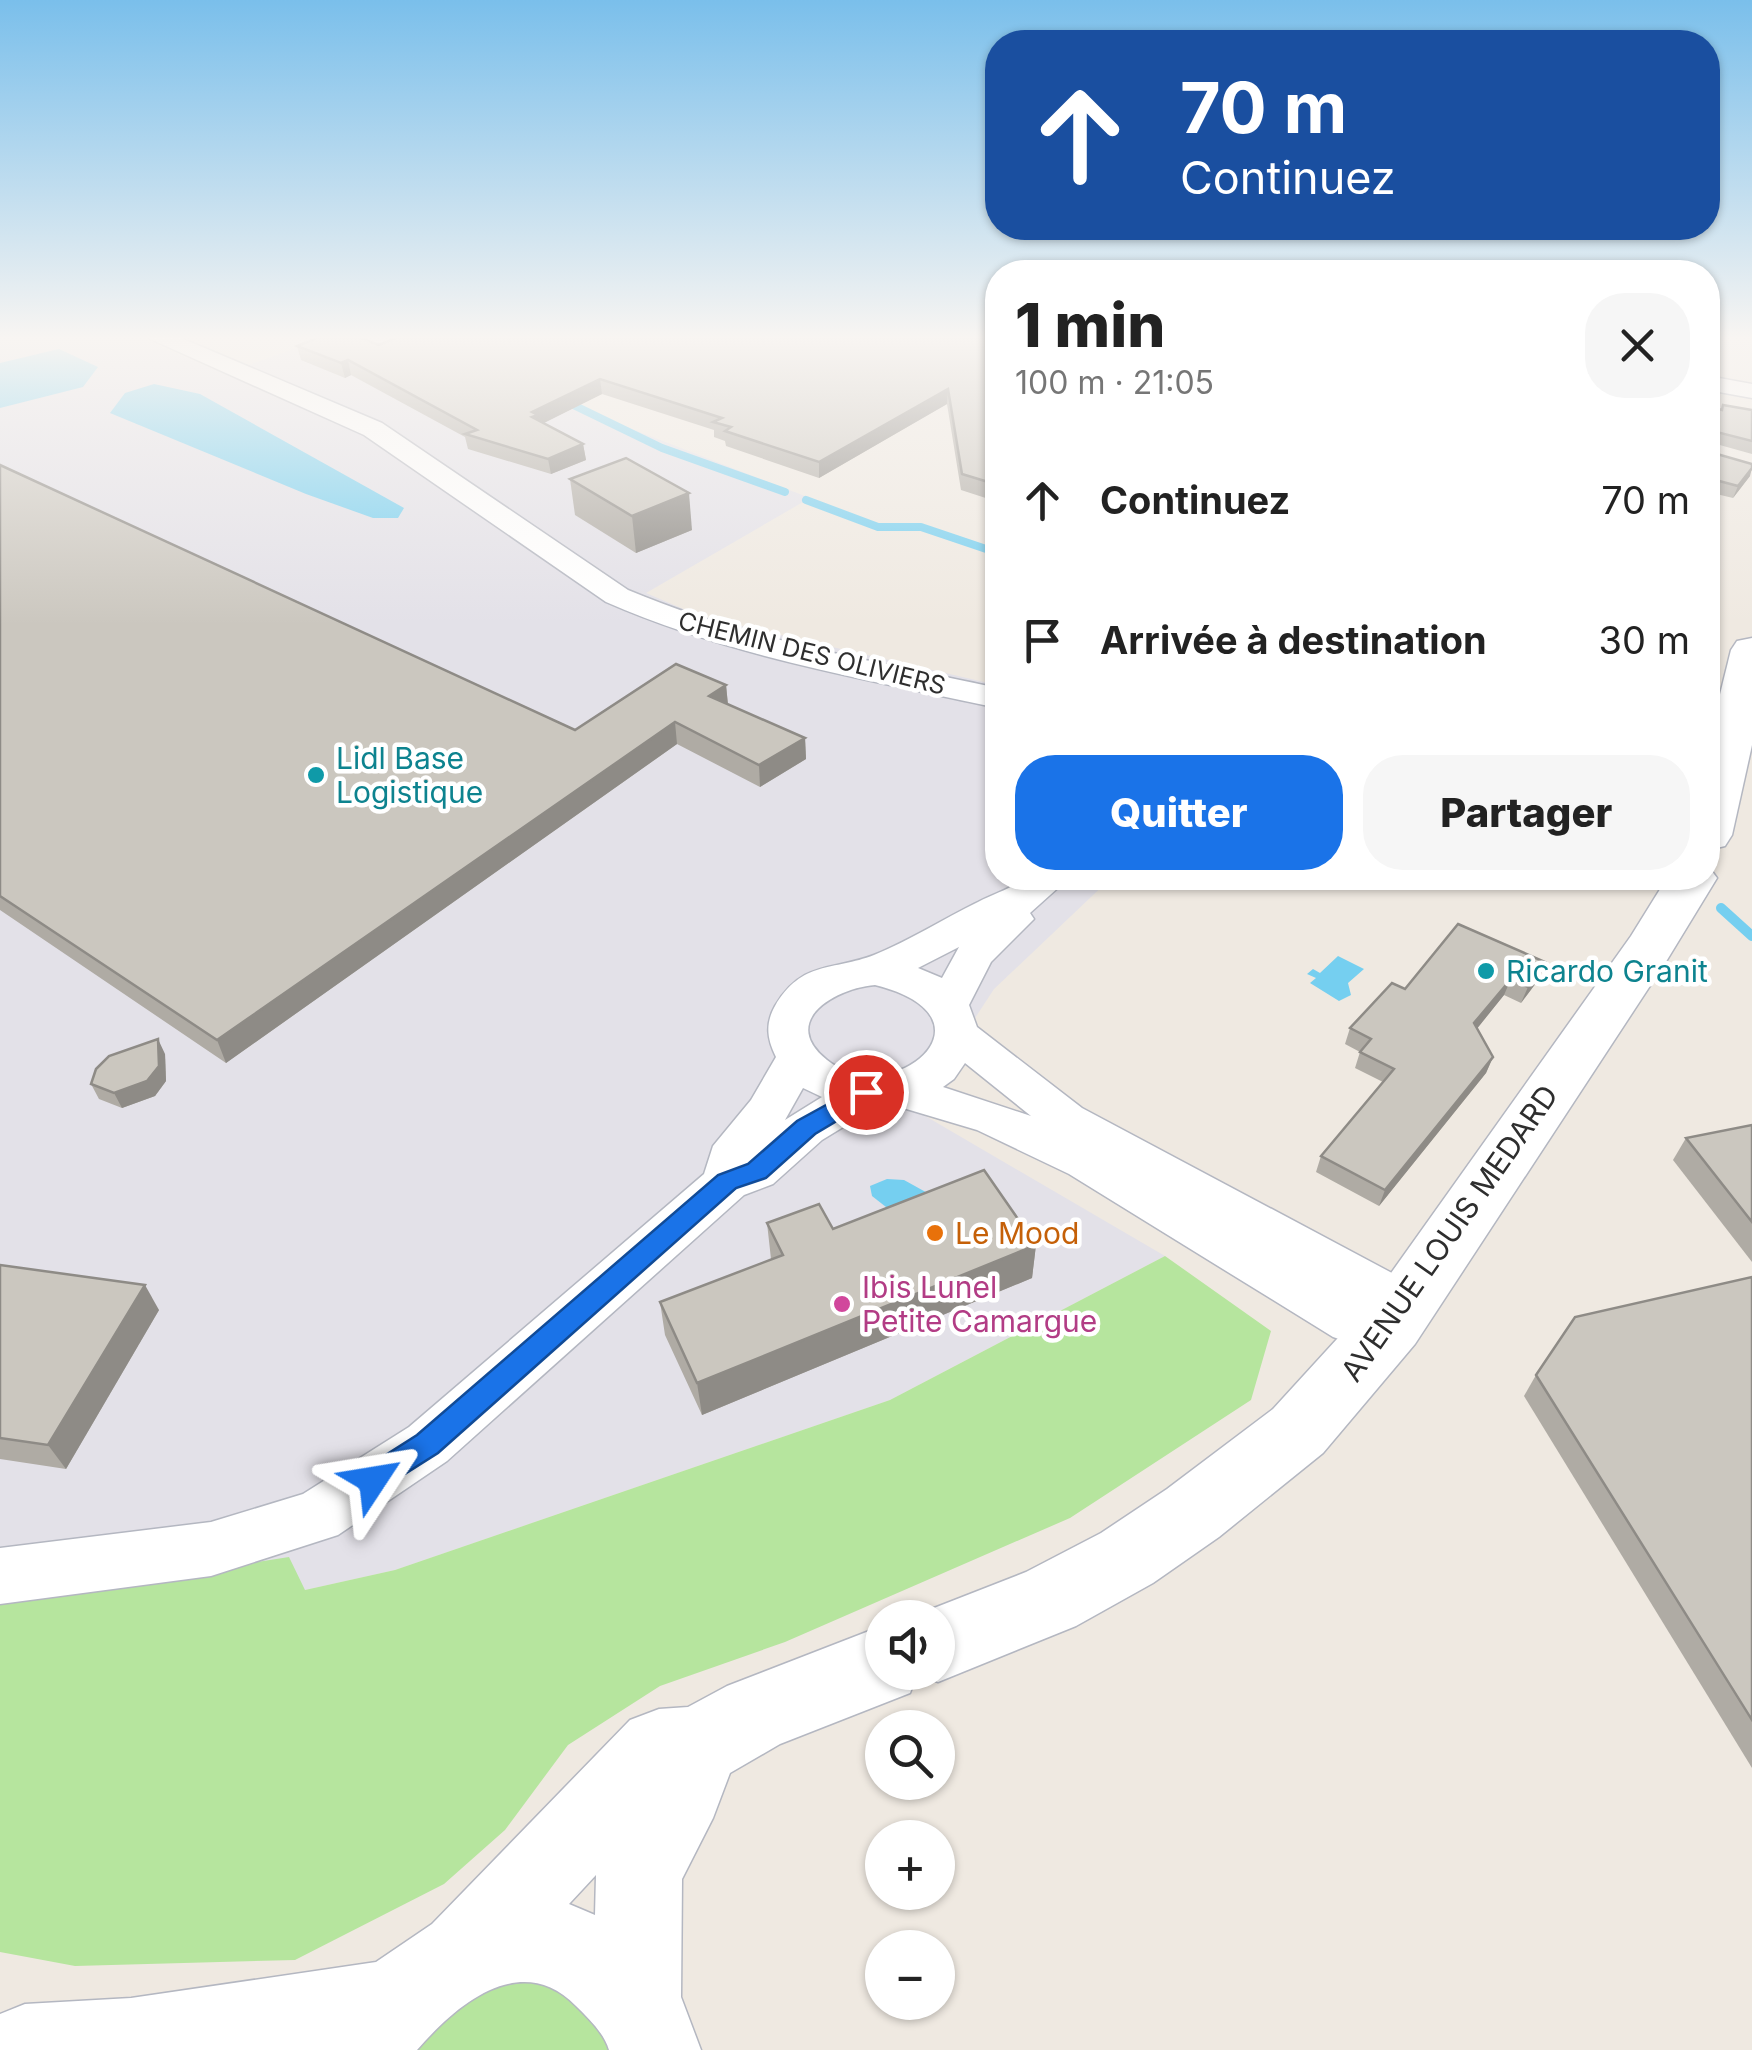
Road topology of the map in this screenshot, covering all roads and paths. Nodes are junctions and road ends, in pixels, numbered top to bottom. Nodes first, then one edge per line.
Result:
1 (380, 434) edge
2 (1752, 650) edge
3 (985, 695) edge
4 (1720, 785) edge
5 (1034, 890) edge
6 (1685, 890) edge
7 (1016, 904) junction
8 (876, 971) junction
9 (954, 1019) junction
10 (796, 1058) junction
11 (882, 1091) junction
12 (727, 1182) junction
13 (1392, 1324) junction
14 (0, 1576) edge
15 (955, 1637) edge
16 (865, 1672) edge
17 (696, 1748) junction
18 (465, 1951) junction
19 (378, 2028) edge
20 (652, 2036) edge
21 (25, 2050) edge

1 - 3 street, CHEMIN DES OLIVIERS
2 - 4 street
5 - 7 street
6 - 13 street, AVENUE LOUIS MEDARD
7 - 8 street
7 - 9 street
8 - 9 street
8 - 10 street
9 - 11 street
9 - 13 street
10 - 11 street
10 - 12 street
11 - 12 street
11 - 13 street
12 - 14 street
13 - 15 street, AVENUE LOUIS MEDARD
16 - 17 street
17 - 18 street
17 - 20 street
18 - 19 street
18 - 20 street
19 - 21 street

